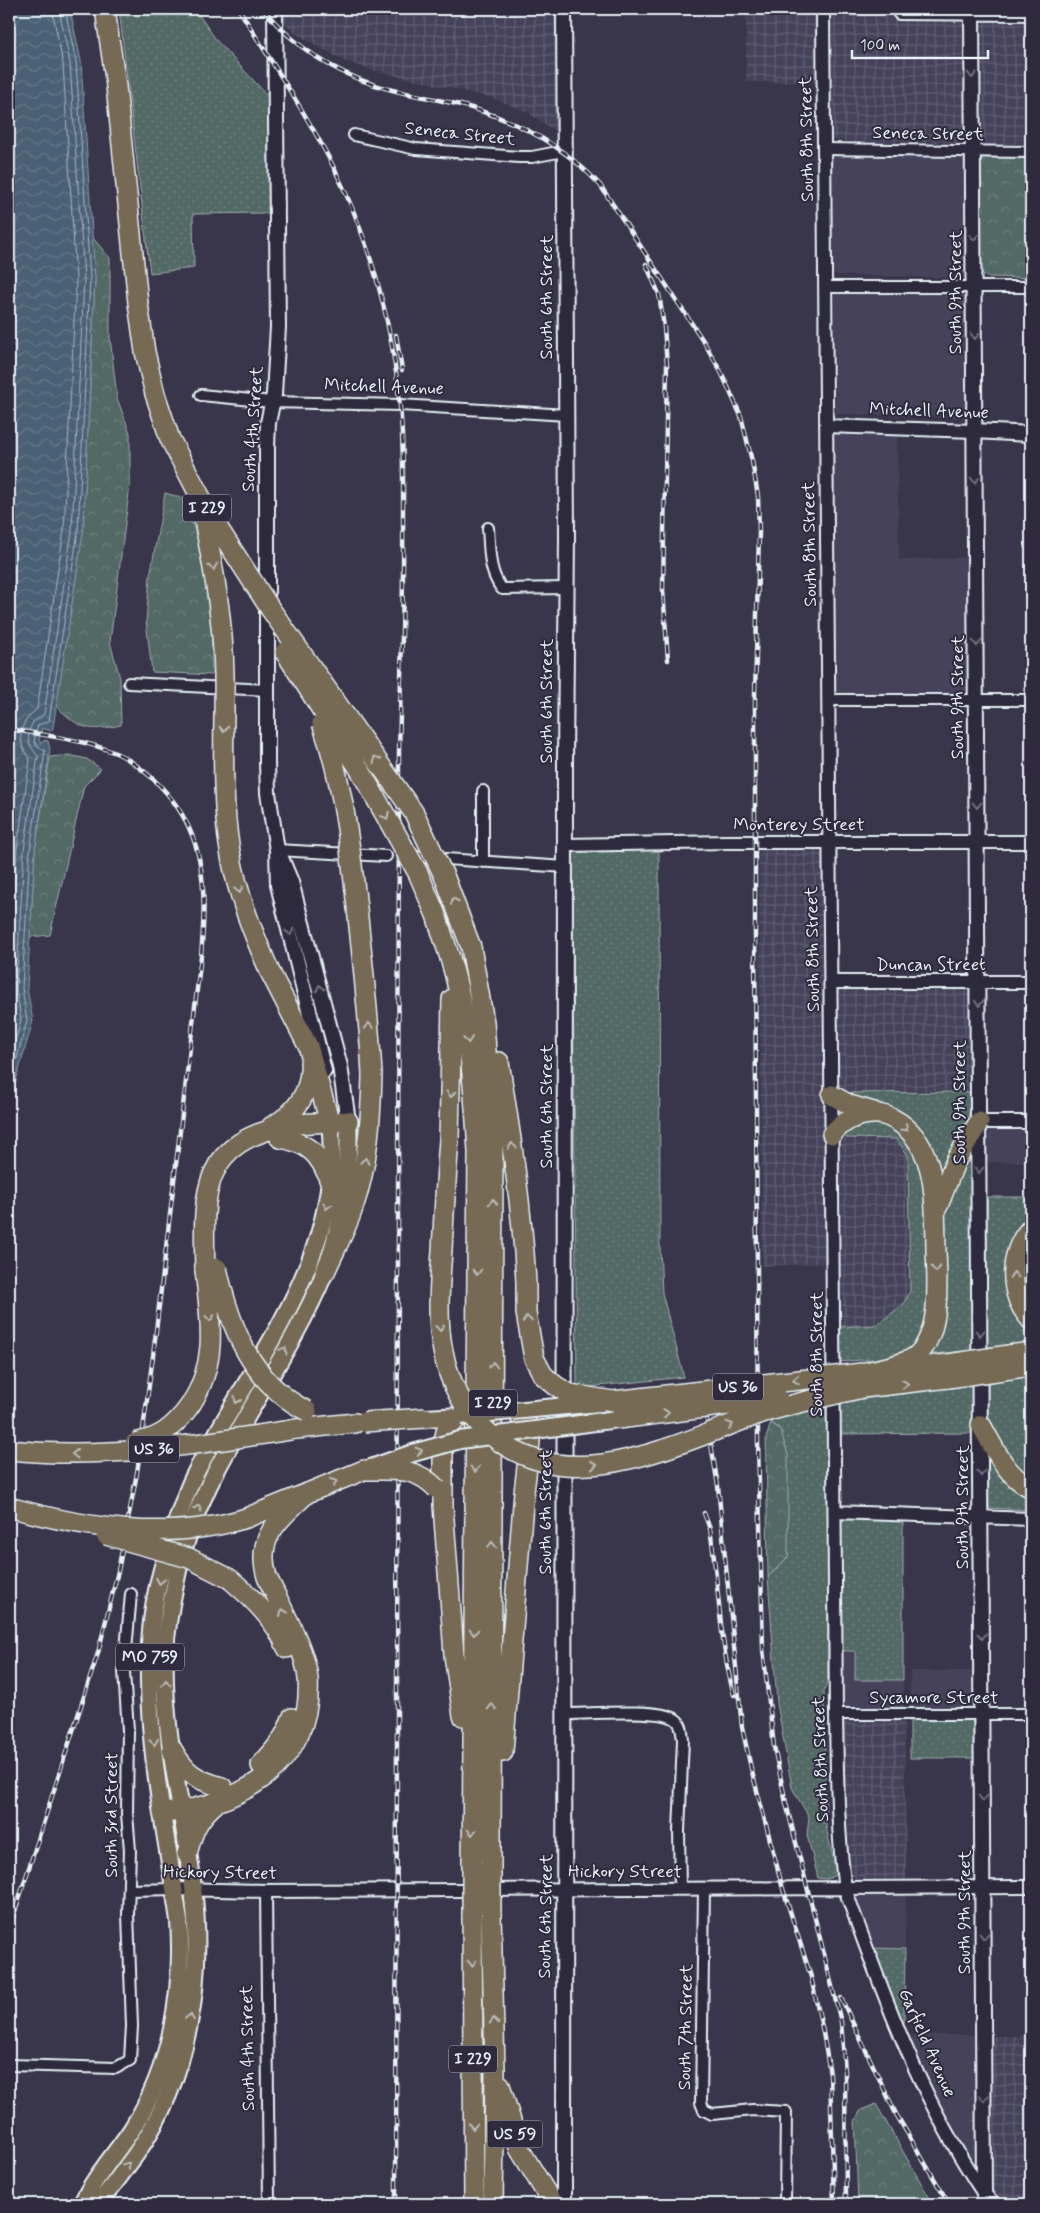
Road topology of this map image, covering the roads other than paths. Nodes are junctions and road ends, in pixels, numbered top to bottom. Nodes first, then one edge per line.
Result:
1 (105, 9) edge
2 (275, 9) edge
3 (564, 9) edge
4 (823, 9) edge
5 (972, 12) edge
6 (899, 14) dead end
7 (1031, 15) edge
8 (354, 135) dead end
9 (825, 149) junction
10 (563, 151) junction
11 (973, 151) junction
12 (1031, 152) edge
13 (826, 287) junction
14 (975, 287) junction
15 (1031, 287) edge
16 (201, 395) dead end
17 (272, 402) junction
18 (567, 414) junction
19 (826, 426) junction
20 (975, 431) junction
21 (1031, 434) edge
22 (204, 520) junction
23 (488, 528) dead end
24 (566, 588) junction
25 (298, 648) junction
26 (129, 683) dead end
27 (267, 690) junction
28 (829, 700) junction
29 (977, 700) junction
30 (1031, 700) edge
31 (483, 791) dead end
32 (829, 842) junction
33 (977, 842) junction
34 (1031, 842) edge
35 (566, 845) junction
36 (277, 850) junction
37 (386, 856) dead end
38 (417, 857) dead end
39 (483, 862) junction
40 (566, 867) junction
41 (471, 947) junction
42 (450, 958) junction
43 (831, 982) junction
44 (979, 982) junction
45 (1031, 982) edge
46 (308, 1046) junction
47 (832, 1095) junction
48 (879, 1113) junction
49 (979, 1122) junction
50 (1031, 1122) edge
51 (339, 1127) junction
52 (260, 1132) junction
53 (832, 1134) junction
54 (280, 1138) junction
55 (330, 1182) junction
56 (935, 1220) junction
57 (1031, 1228) edge
58 (211, 1269) junction
59 (324, 1272) junction
60 (1031, 1320) edge
61 (1031, 1352) edge
62 (1010, 1361) junction
63 (1031, 1366) edge
64 (862, 1381) junction
65 (616, 1410) junction
66 (515, 1411) junction
67 (460, 1416) junction
68 (426, 1418) joint
69 (360, 1422) junction
70 (981, 1425) junction
71 (530, 1431) junction
72 (443, 1444) junction
73 (9, 1450) edge
74 (102, 1453) junction
75 (364, 1470) junction
76 (1031, 1488) edge
77 (441, 1493) junction
78 (305, 1495) junction
79 (9, 1507) edge
80 (835, 1512) junction
81 (982, 1517) junction
82 (1031, 1519) edge
83 (59, 1521) junction
84 (131, 1594) dead end
85 (566, 1714) junction
86 (836, 1714) junction
87 (983, 1714) junction
88 (1031, 1714) edge
89 (172, 1749) junction
90 (219, 1795) junction
91 (472, 1802) junction
92 (174, 1810) junction
93 (492, 1817) junction
94 (187, 1854) junction
95 (482, 1862) junction
96 (984, 1887) junction
97 (1031, 1887) edge
98 (174, 1889) junction
99 (193, 1889) junction
100 (565, 1889) junction
101 (680, 1889) junction
102 (704, 1889) junction
103 (845, 1889) junction
104 (129, 1890) junction
105 (266, 1891) junction
106 (9, 2065) edge
107 (495, 2070) junction
108 (549, 2199) edge
109 (988, 2199) edge
110 (82, 2204) edge
111 (98, 2204) edge
112 (269, 2204) edge
113 (474, 2204) edge
114 (493, 2204) edge
115 (564, 2204) edge
116 (786, 2204) edge

1 - 22 highway, I 229, bridge
1 - 25 highway, I 229, bridge
2 - 17 main road, South 4th Street
3 - 10 main road, South 6th Street
4 - 9 street, South 8th Street
5 - 6 street
5 - 7 street
5 -> 11 main road, South 9th Street
8 - 10 street, Seneca Street
9 - 11 street, Seneca Street
9 - 13 street, South 8th Street
10 - 18 main road, South 6th Street
11 - 12 street, Seneca Street
11 -> 14 main road, South 9th Street
13 - 14 street
13 - 19 street, South 8th Street
14 - 15 street
14 -> 20 main road, South 9th Street
16 - 17 street, Mitchell Avenue
17 - 18 street, Mitchell Avenue
17 - 27 main road, South 4th Street
18 - 24 main road, South 6th Street
19 - 20 street, Mitchell Avenue
19 - 28 street, South 8th Street
20 - 21 main road, Mitchell Avenue
20 -> 29 main road, South 9th Street
22 -> 42 highway, I 229, bridge
22 -> 46 highway, bridge
23 - 24 street
24 - 35 main road, South 6th Street
41 -> 25 highway, I 229, bridge
59 -> 25 highway, bridge
26 - 27 street
27 - 36 main road, South 4th Street
28 - 29 street
28 - 32 street, South 8th Street
29 - 30 street
29 -> 33 main road, South 9th Street
31 - 39 street
32 - 33 street, Monterey Street
32 - 35 street, Monterey Street
32 - 43 street, South 8th Street
33 - 34 street, Monterey Street
33 - 44 main road, South 9th Street
35 - 40 main road, South 6th Street
36 - 37 street
36 - 51 main road, South 4th Street
38 - 39 street
39 - 40 street
40 - 85 main road, South 6th Street
65 -> 41 highway, bridge
93 -> 41 highway, I 229
42 -> 64 highway, bridge
42 -> 91 highway, I 229
43 - 44 street, Duncan Street
43 - 47 street, South 8th Street
44 - 45 street, Duncan Street
44 -> 49 main road, South 9th Street
46 - 51 highway
46 - 52 highway
47 - 48 highway
47 - 53 street, South 8th Street
48 - 53 highway
48 -> 56 highway
49 - 50 street
49 - 56 highway
49 -> 70 main road, South 9th Street
51 - 52 highway
51 - 54 highway
51 - 55 main road, MO 759
51 - 59 main road
52 - 58 highway
53 - 80 street, South 8th Street
54 - 55 highway
54 - 58 highway
55 -> 92 main road, MO 759
56 -> 64 highway
60 -> 57 highway
58 - 69 highway, bridge
58 -> 74 highway, bridge
89 -> 59 main road, MO 759
61 - 62 highway, US 36
62 - 63 highway, US 36
62 - 64 highway, US 36, bridge
64 - 65 highway, US 36, bridge
65 - 66 main road, US 36, bridge
65 - 71 main road, US 36, bridge
66 - 67 main road, US 36, bridge
66 - 71 highway
67 - 68 main road, US 36
67 - 72 highway
68 - 69 highway, US 36, bridge
69 - 74 highway, US 36, bridge
70 - 76 highway
70 -> 81 main road, South 9th Street
71 - 72 main road, US 36, bridge
71 - 93 highway
75 -> 72 main road, US 36, bridge
72 - 77 highway
74 -> 73 highway, US 36, bridge
75 - 77 highway, bridge
78 -> 75 highway, US 36
77 - 91 highway
78 - 83 highway, US 36, bridge
90 -> 78 highway
79 - 83 highway, US 36, bridge
80 - 81 street
80 - 86 street, South 8th Street
81 - 82 street
81 -> 87 main road, South 9th Street
83 - 90 highway, bridge
84 - 104 street, South 3rd Street
85 - 100 main road, South 6th Street
85 - 101 street
86 - 87 street, Sycamore Street
86 - 103 street, South 8th Street
87 - 88 street, Sycamore Street
87 -> 96 main road, South 9th Street
89 - 90 highway
89 - 92 main road, MO 759
90 - 92 highway
90 - 94 highway
91 -> 95 highway, I 229
92 - 94 main road, MO 759
92 - 98 main road, MO 759
93 - 95 highway, I 229
94 - 99 main road, MO 759
107 -> 95 highway, I 229, bridge
95 -> 113 highway, I 229, bridge
96 - 97 street, Hickory Street
96 - 103 street, Hickory Street
96 -> 109 main road, South 9th Street
98 - 99 street, Hickory Street
98 - 104 street, Hickory Street
98 - 110 main road, MO 759
99 - 105 street, Hickory Street
111 -> 99 main road, MO 759
100 - 101 street, Hickory Street
100 - 105 street, Hickory Street
100 - 115 main road, South 6th Street
101 - 102 street, Hickory Street
102 - 103 street, Hickory Street
102 - 116 street, South 7th Street
103 - 109 street, Garfield Avenue
104 - 106 street, South 3rd Street
105 - 112 street, South 4th Street
107 - 108 highway, US 59
107 - 114 highway, I 229

